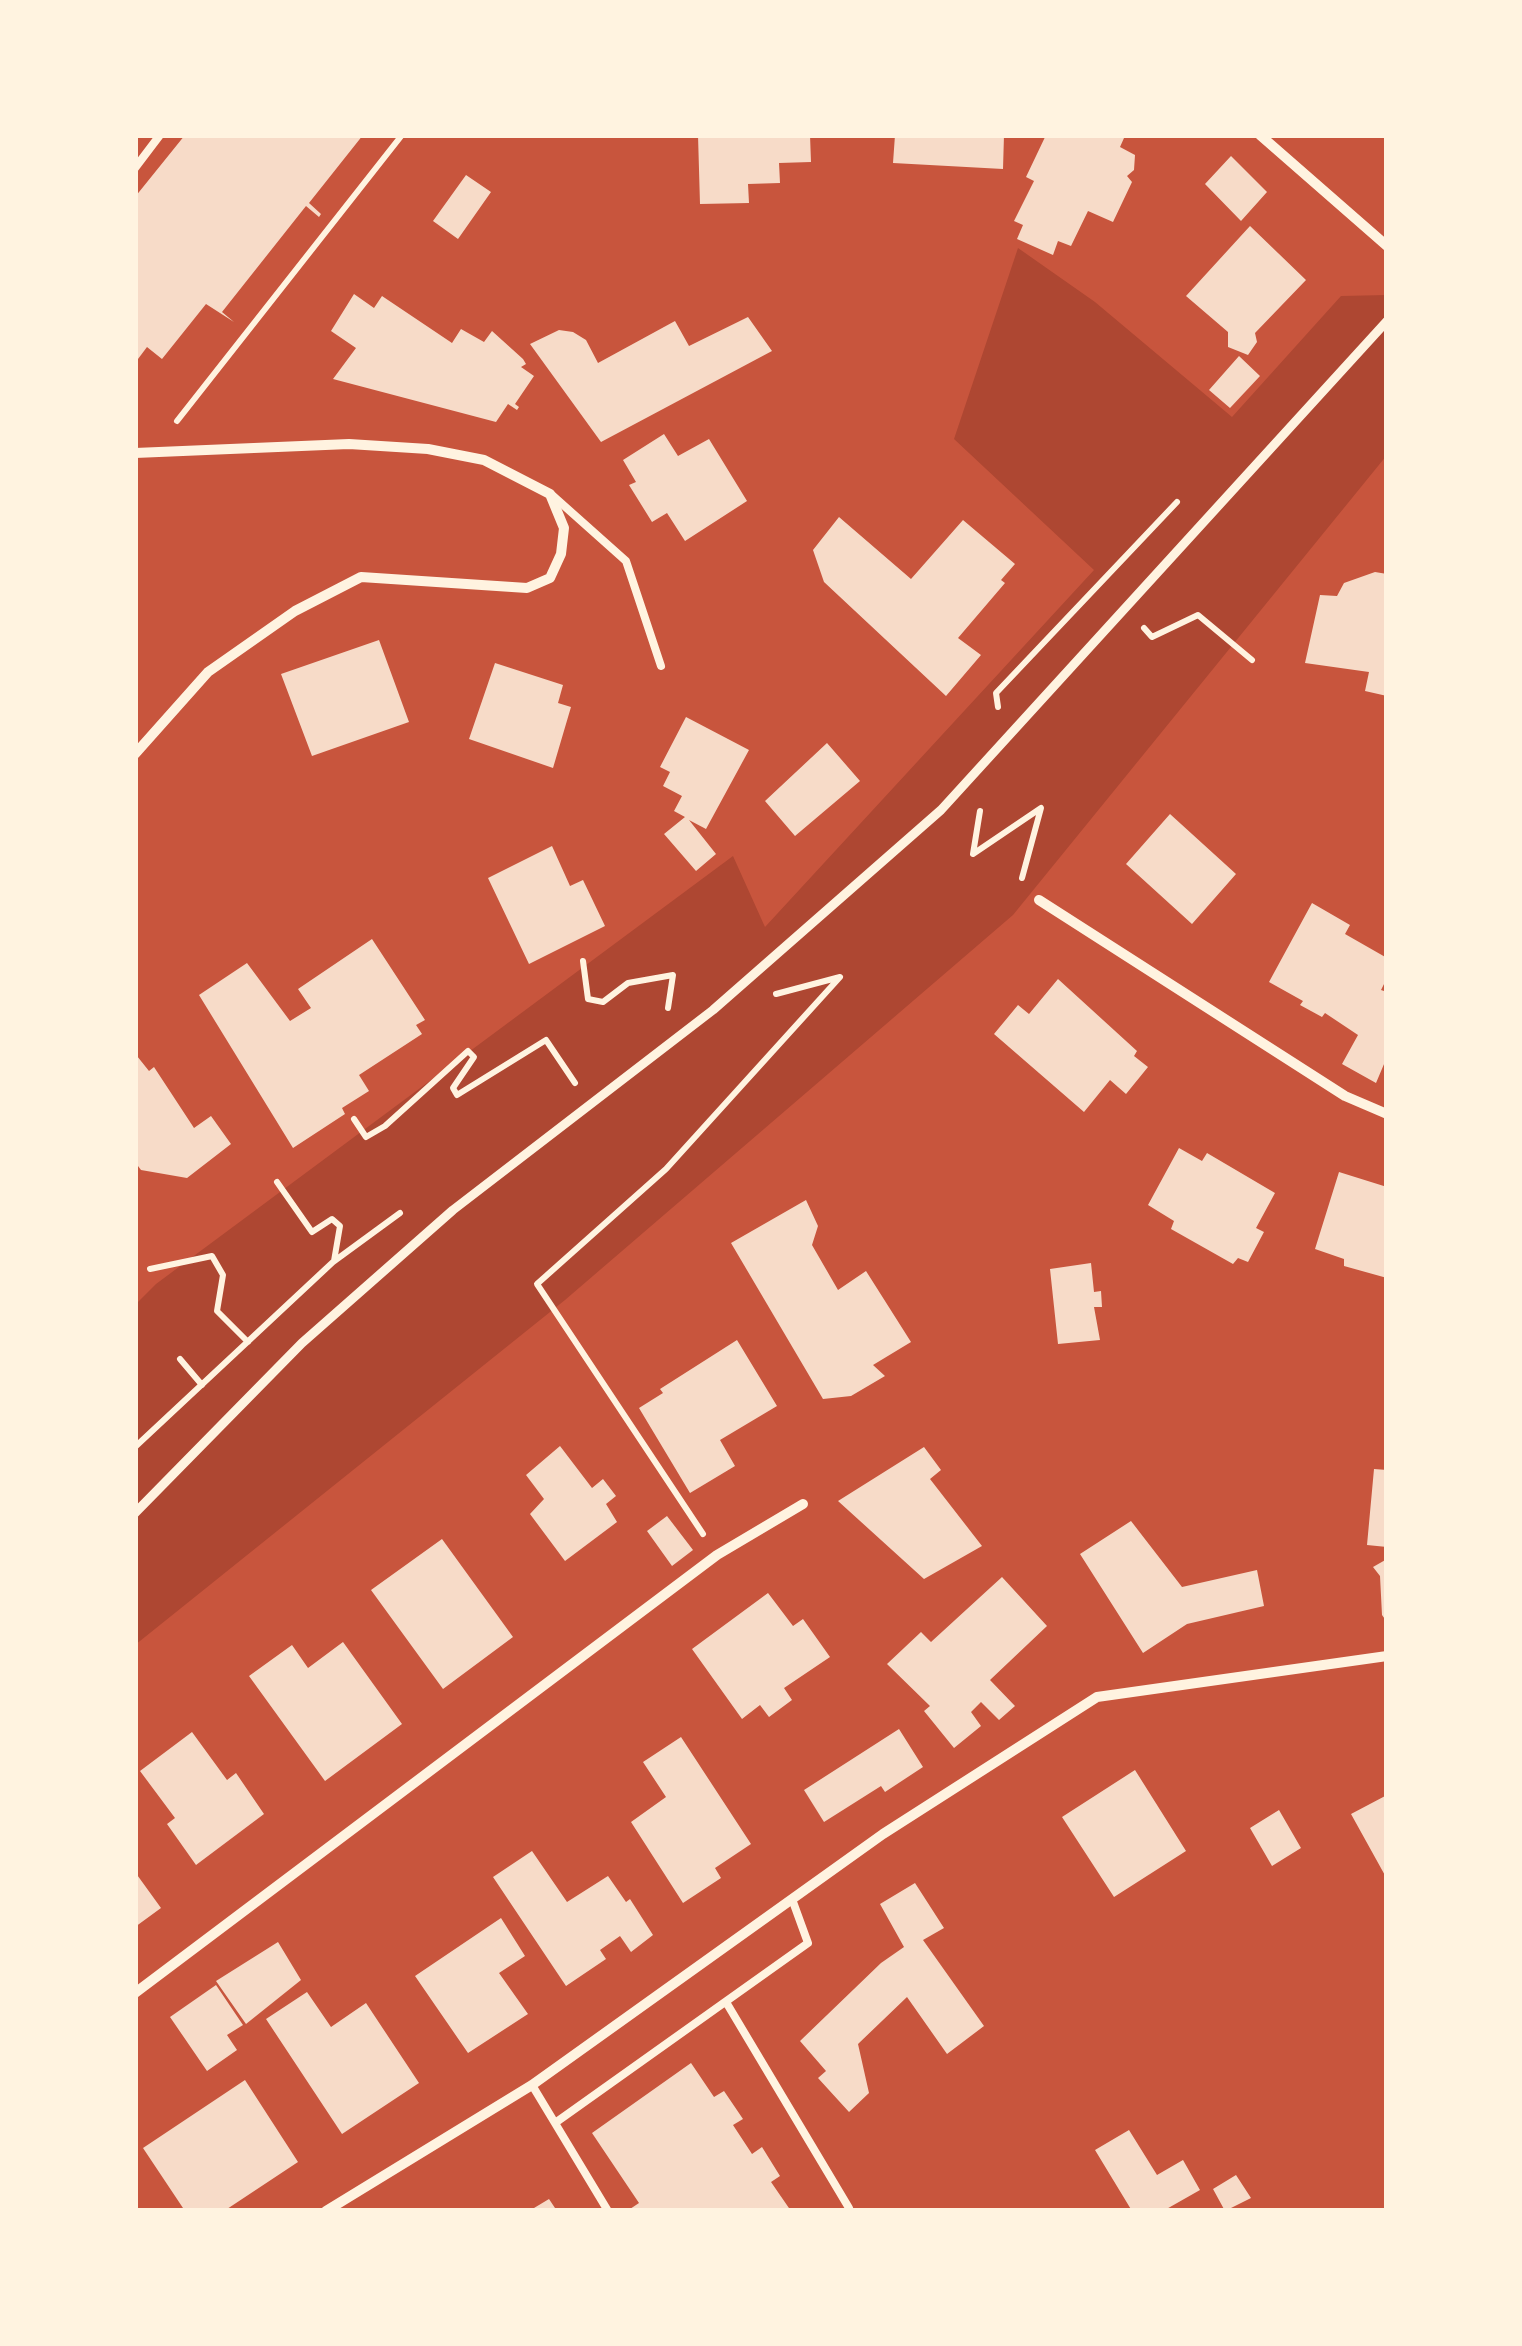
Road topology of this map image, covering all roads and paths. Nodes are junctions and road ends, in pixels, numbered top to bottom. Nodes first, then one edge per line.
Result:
1 (160, 135) edge
2 (402, 135) edge
3 (1260, 135) edge
4 (135, 168) edge
5 (1387, 246) edge
6 (1387, 321) edge
7 (206, 384) dead end
8 (135, 453) edge
9 (550, 494) junction
10 (1127, 608) junction
11 (1252, 660) dead end
12 (662, 666) dead end
13 (135, 754) edge
14 (941, 810) junction
15 (1039, 900) joint
16 (583, 961) dead end
17 (768, 996) dead end
18 (666, 1019) dead end
19 (576, 1084) dead end
20 (1387, 1114) edge
21 (354, 1118) dead end
22 (277, 1182) dead end
23 (334, 1262) dead end
24 (150, 1269) dead end
25 (248, 1342) dead end
26 (180, 1359) dead end
27 (202, 1385) dead end
28 (803, 1504) dead end
29 (135, 1513) edge
30 (717, 1556) junction
31 (1387, 1656) edge
32 (792, 1899) junction
33 (135, 1994) edge
34 (726, 2002) junction
35 (532, 2085) junction
36 (555, 2123) junction
37 (848, 2208) dead end
38 (326, 2211) edge
39 (608, 2211) edge

1 - 4 lane
2 - 7 path
3 - 5 street
6 - 10 street
8 - 9 street
9 - 12 lane
9 - 13 street
10 - 11 path
10 - 14 street
14 - 15 path
14 - 29 street
15 - 20 street
16 - 18 path
17 - 30 path
19 - 21 path
22 - 23 path
24 - 25 path
26 - 27 path
28 - 30 street
30 - 33 street
31 - 32 street
32 - 34 lane
32 - 35 street
34 - 36 lane
34 - 37 lane
35 - 36 lane
35 - 38 street
36 - 39 lane

